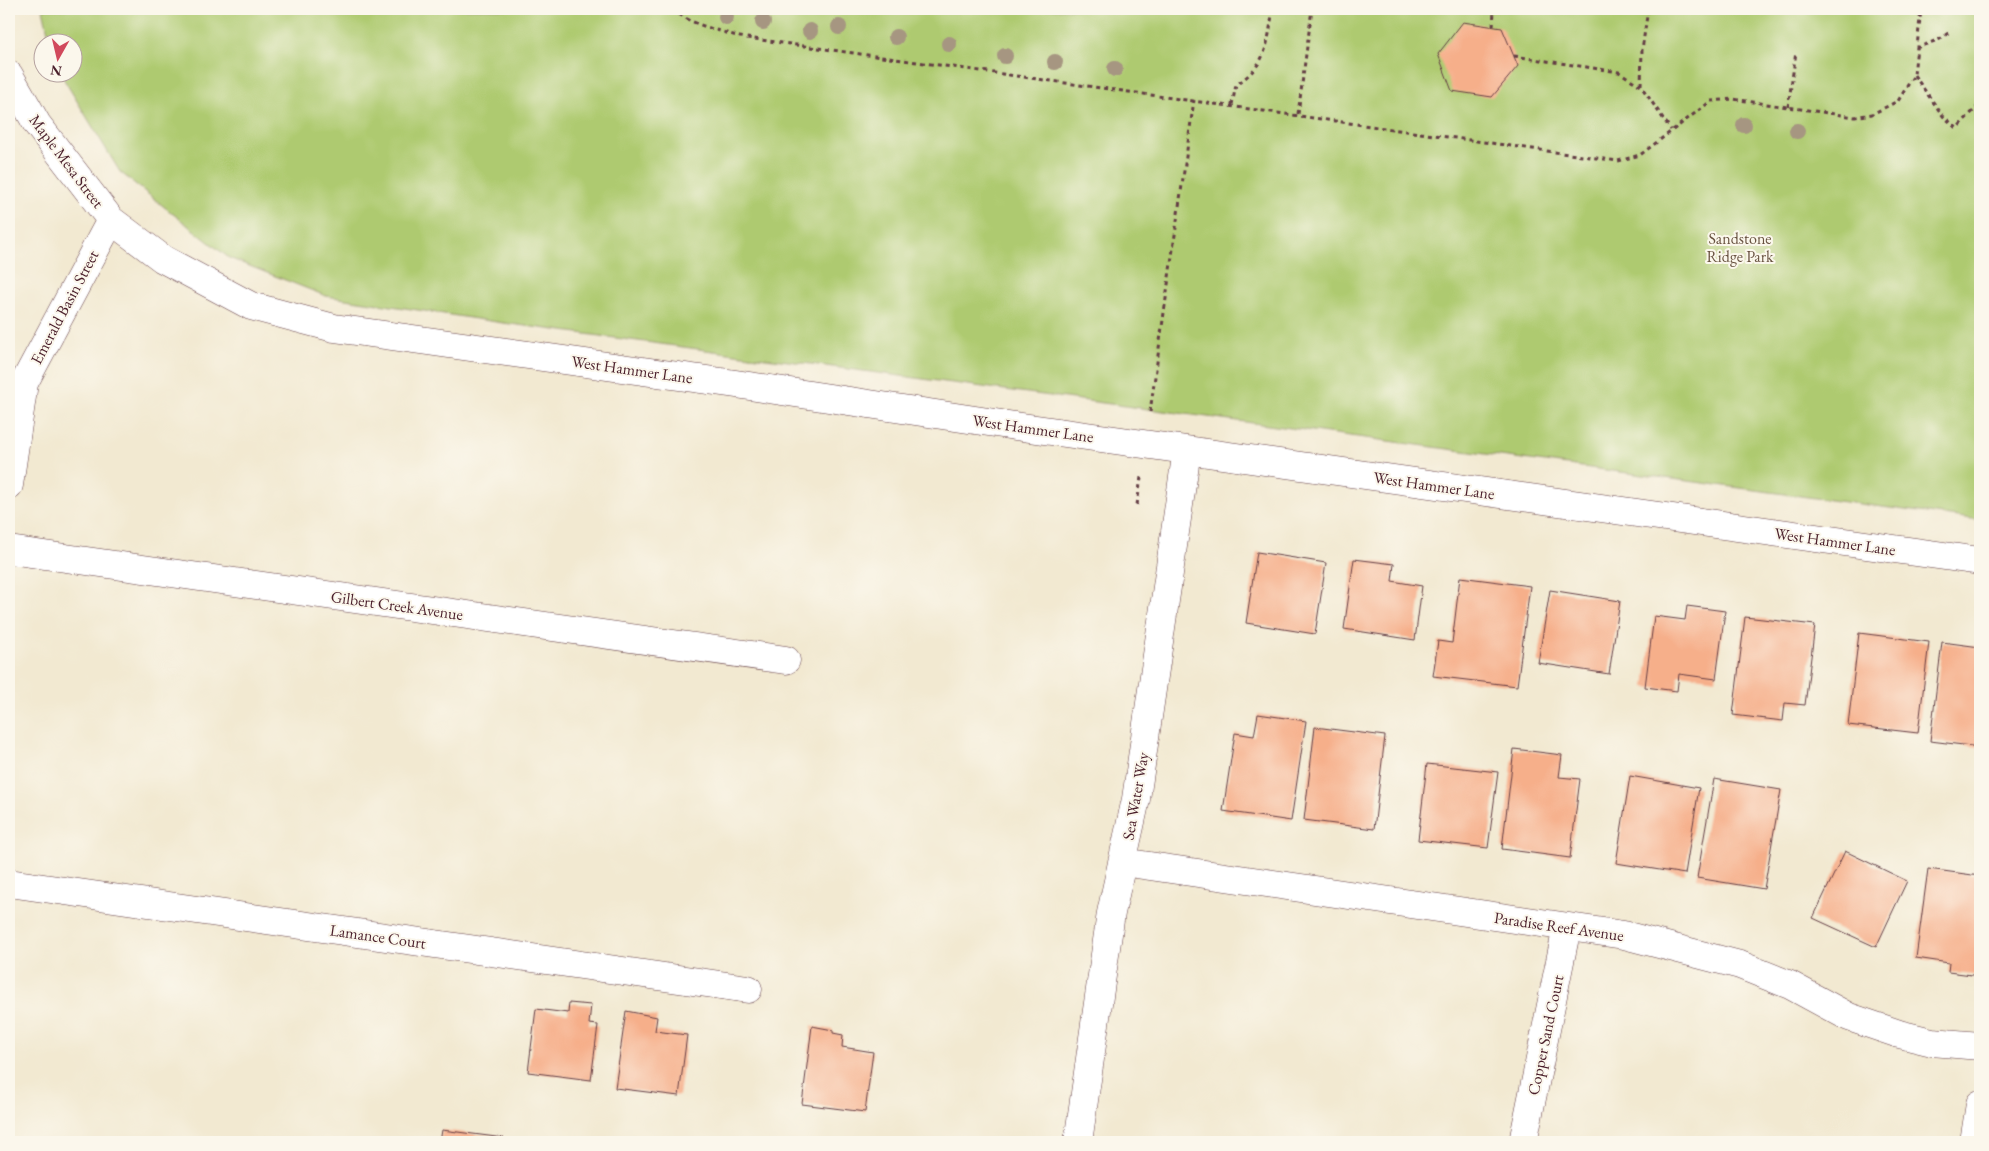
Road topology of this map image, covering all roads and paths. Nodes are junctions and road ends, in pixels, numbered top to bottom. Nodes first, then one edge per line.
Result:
1 (673, 9) edge
2 (1273, 9) edge
3 (1312, 9) edge
4 (1648, 9) edge
5 (1920, 9) edge
6 (1494, 11) dead end
7 (1493, 26) dead end
8 (1951, 31) dead end
9 (1916, 48) junction
10 (1796, 52) dead end
11 (1514, 56) dead end
12 (9, 75) edge
13 (1914, 75) junction
14 (1641, 86) junction
15 (1194, 100) junction
16 (1980, 104) edge
17 (1232, 105) junction
18 (1788, 107) junction
19 (1298, 114) junction
20 (1671, 130) junction
21 (111, 220) junction
22 (1150, 411) dead end
23 (1187, 450) junction
24 (9, 485) edge
25 (9, 550) edge
26 (1980, 561) edge
27 (786, 660) dead end
28 (1122, 862) junction
29 (9, 883) edge
30 (1567, 927) junction
31 (748, 989) dead end
32 (1980, 1046) edge
33 (1980, 1104) edge
34 (1078, 1142) edge
35 (1523, 1142) edge
36 (1974, 1142) edge

1 - 15 path
2 - 17 path
3 - 19 path
4 - 14 path
5 - 9 path
6 - 7 path
8 - 9 path
9 - 13 path
10 - 18 path
11 - 14 path
12 - 21 street, Maple Mesa Street
13 - 16 path
13 - 18 path
14 - 20 path
15 - 17 path
15 - 22 path
17 - 19 path
18 - 20 path
19 - 20 path
21 - 23 street, West Hammer Lane
21 - 24 street, Emerald Basin Street
23 - 26 street, West Hammer Lane
23 - 28 street, Sea Water Way
25 - 27 street, Gilbert Creek Avenue
28 - 30 street, Paradise Reef Avenue
28 - 34 street, Sea Water Way
29 - 31 street, Lamance Court
30 - 32 street, Paradise Reef Avenue
30 - 35 street, Copper Sand Court
33 - 36 street

